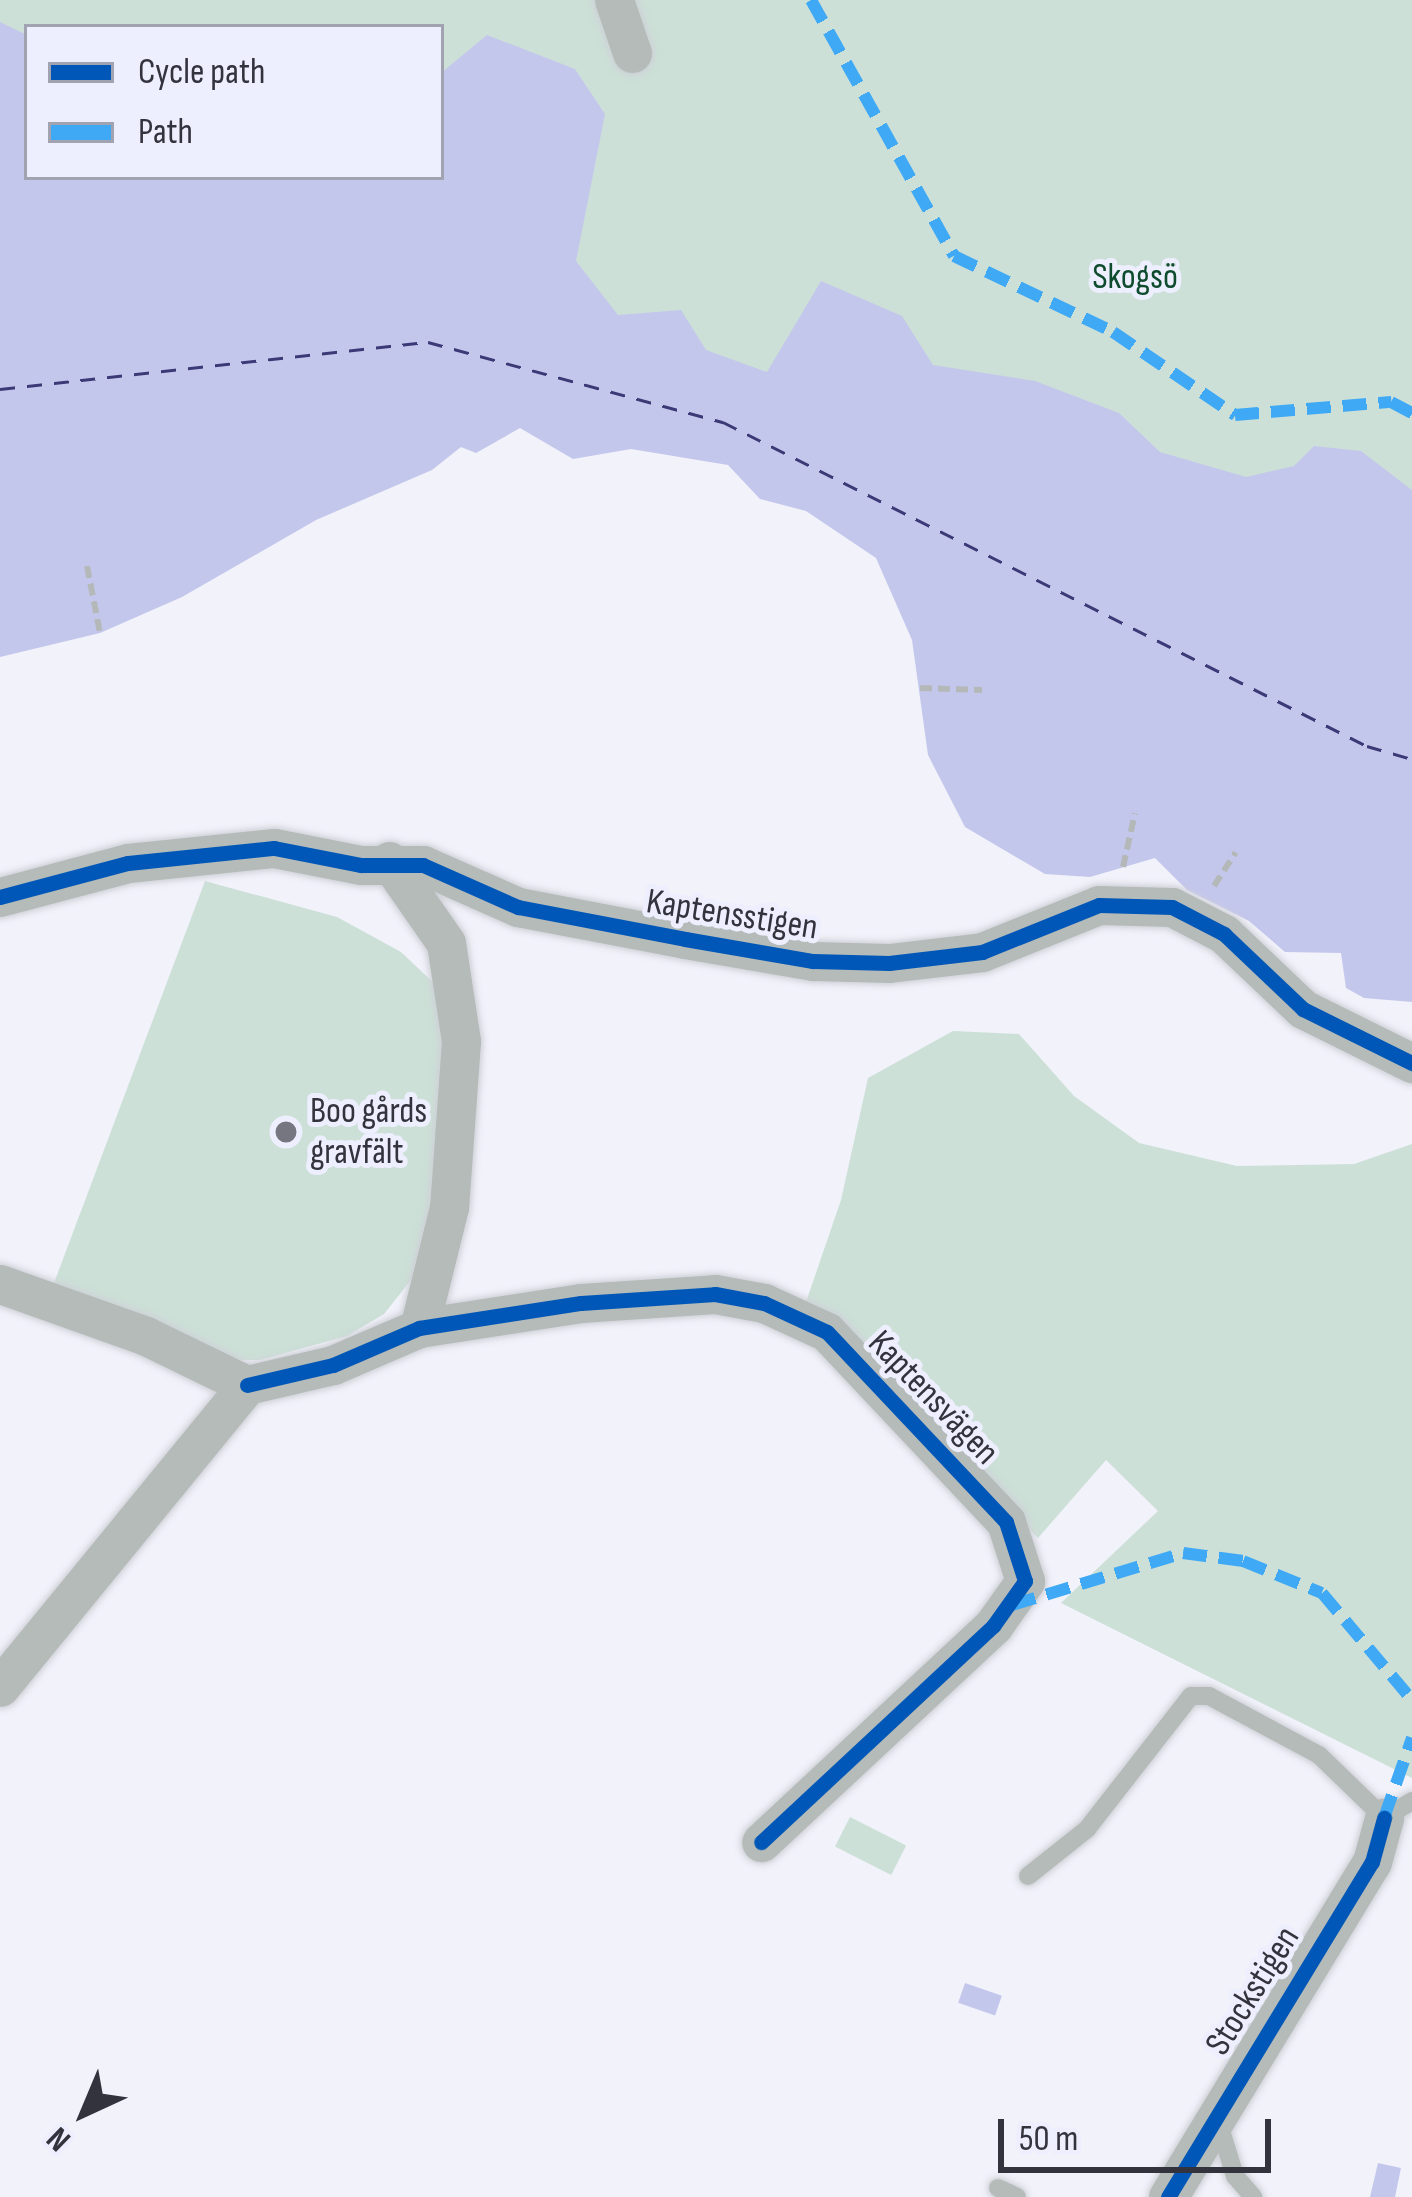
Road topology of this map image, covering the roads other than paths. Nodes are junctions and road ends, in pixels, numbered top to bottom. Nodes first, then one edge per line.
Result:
1 (614, 0) edge
2 (632, 53) dead end
3 (389, 861) junction
4 (0, 897) edge
5 (1412, 1063) edge
6 (0, 1284) edge
7 (418, 1328) junction
8 (247, 1384) junction
9 (0, 1687) edge
10 (1398, 1809) edge
11 (761, 1842) dead end
12 (1028, 1876) dead end
13 (1215, 2110) junction
14 (998, 2188) dead end
15 (1016, 2197) edge
16 (1168, 2197) edge
17 (1253, 2197) edge

1 - 2 street
3 - 4 street, Kaptensstigen
3 - 5 street, Kaptensstigen
3 - 7 street
6 - 8 street
7 - 8 street, Kaptensvägen
7 - 11 street, Kaptensvägen
8 - 9 street
10 - 12 lane
10 - 13 street, Stockstigen
13 - 16 street, Stockstigen
13 - 17 lane
14 - 15 lane

